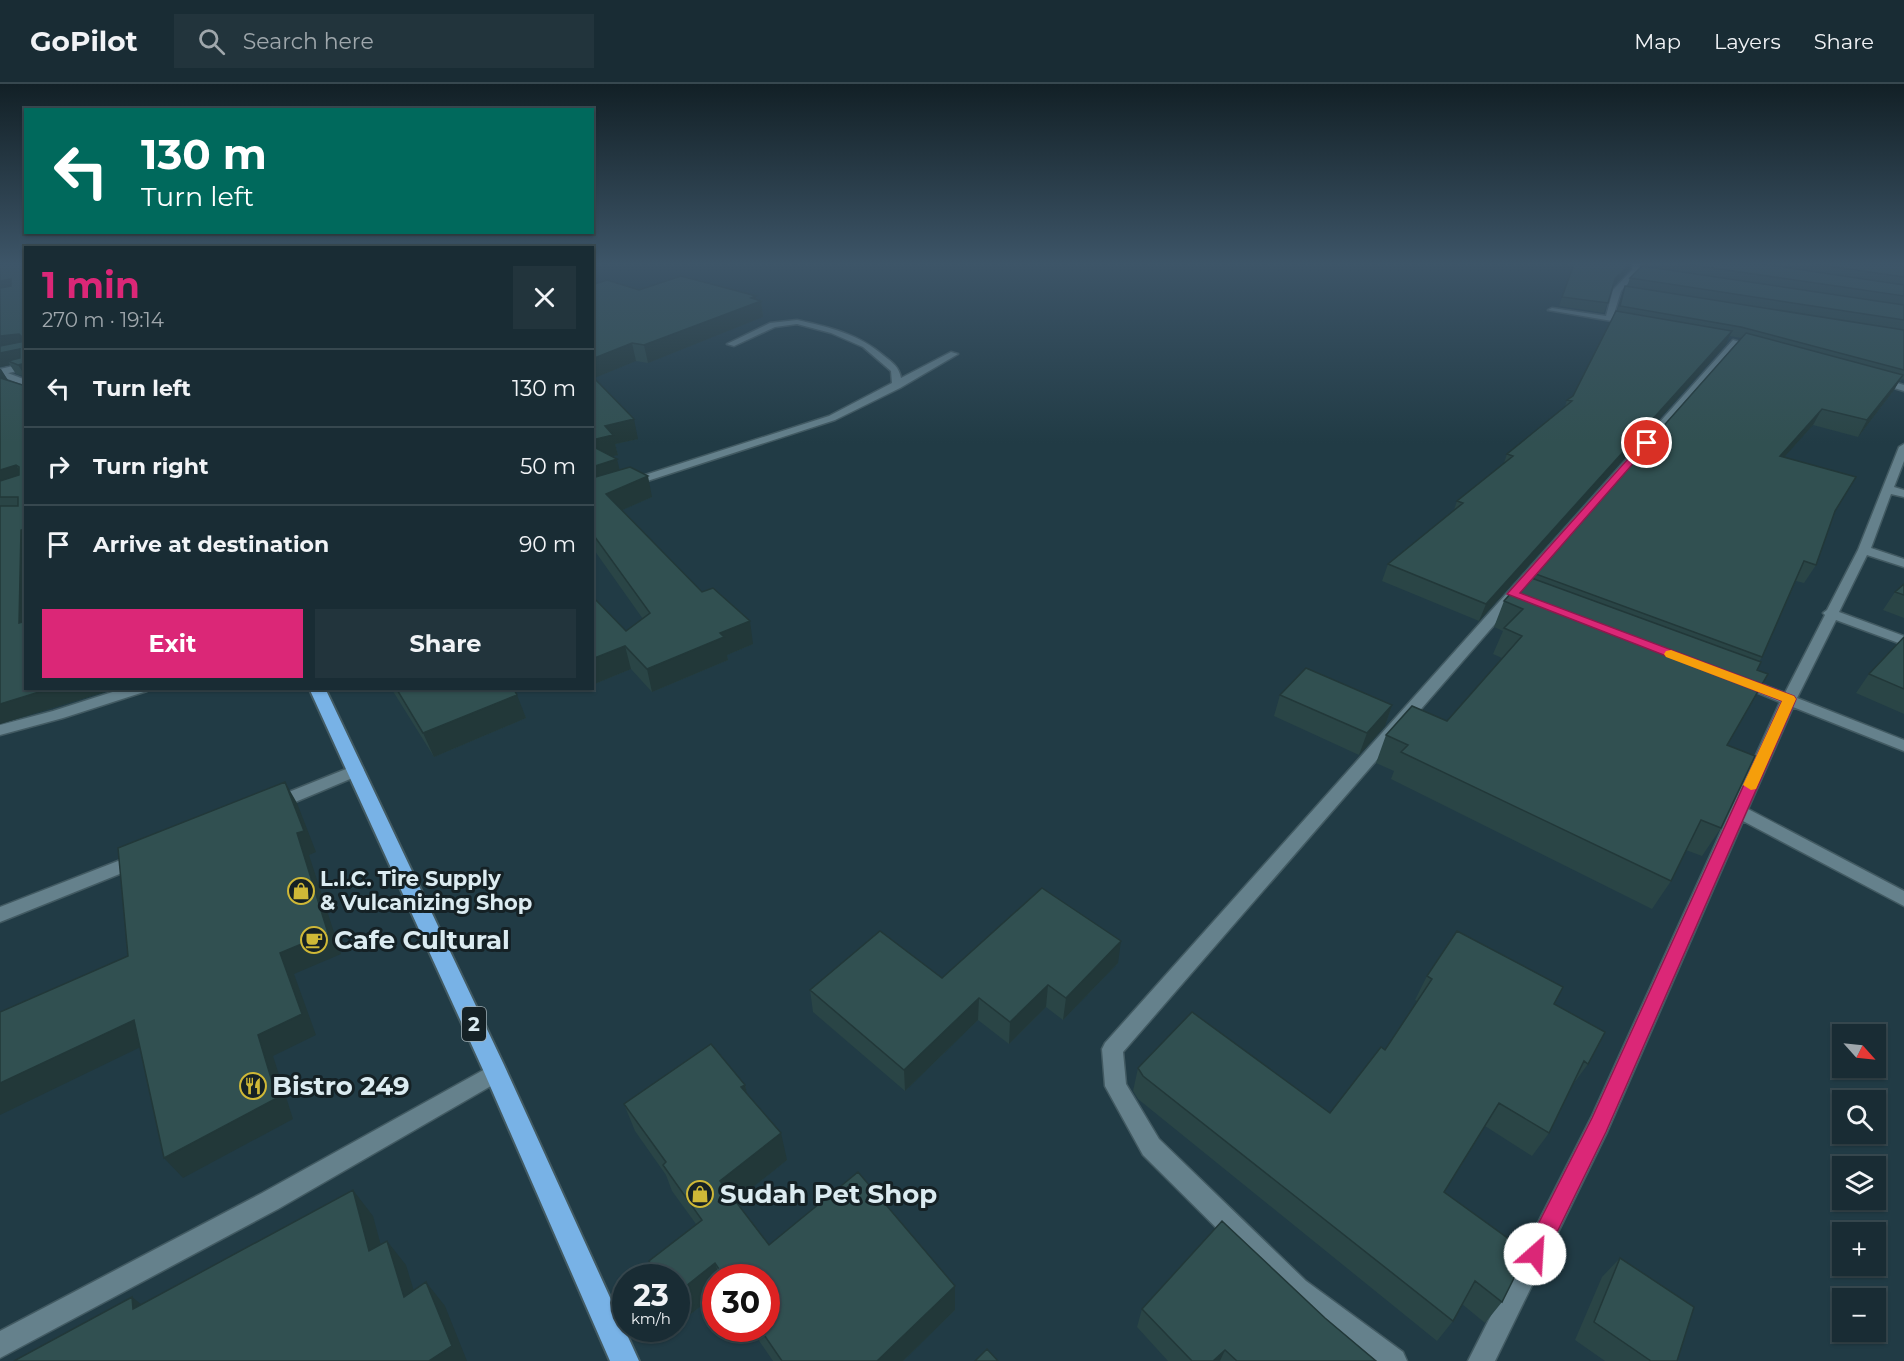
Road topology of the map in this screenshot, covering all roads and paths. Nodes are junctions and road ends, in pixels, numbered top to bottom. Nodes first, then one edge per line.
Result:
1 (784, 324) edge
2 (804, 324) edge
3 (1635, 324) edge
4 (1643, 325) edge
5 (1736, 342) edge
6 (731, 344) dead end
7 (954, 354) dead end
8 (24, 367) edge
9 (0, 373) edge
10 (1871, 379) edge
11 (24, 382) edge
12 (897, 386) junction
13 (1904, 388) edge
14 (1904, 447) edge
15 (1888, 489) junction
16 (1904, 494) edge
17 (594, 495) edge
18 (1864, 550) junction
19 (1904, 563) edge
20 (1830, 613) junction
21 (1904, 641) edge
22 (1734, 678) edge
23 (136, 690) edge
24 (318, 690) edge
25 (1789, 699) junction
26 (0, 730) edge
27 (1904, 746) edge
28 (356, 770) junction
29 (257, 811) edge
30 (1739, 811) junction
31 (157, 852) edge
32 (1904, 899) edge
33 (0, 915) edge
34 (496, 1072) junction
35 (0, 1344) edge
36 (625, 1361) edge
37 (1394, 1361) edge
38 (1482, 1361) edge

1 - 6 street
2 - 12 street
3 - 4 street
5 - 37 street
7 - 12 street
8 - 9 street
9 - 11 street
10 - 13 street
12 - 17 street
14 - 15 street
15 - 16 street
15 - 18 street
18 - 19 street
18 - 20 street
20 - 21 street
20 - 25 street
22 - 25 street
23 - 26 street
24 - 28 highway, 2
25 - 27 street
25 - 30 street
28 - 29 street
28 - 34 highway, 2
30 - 32 street
30 - 38 street
31 - 33 street
34 - 35 street
34 - 36 highway, 2

